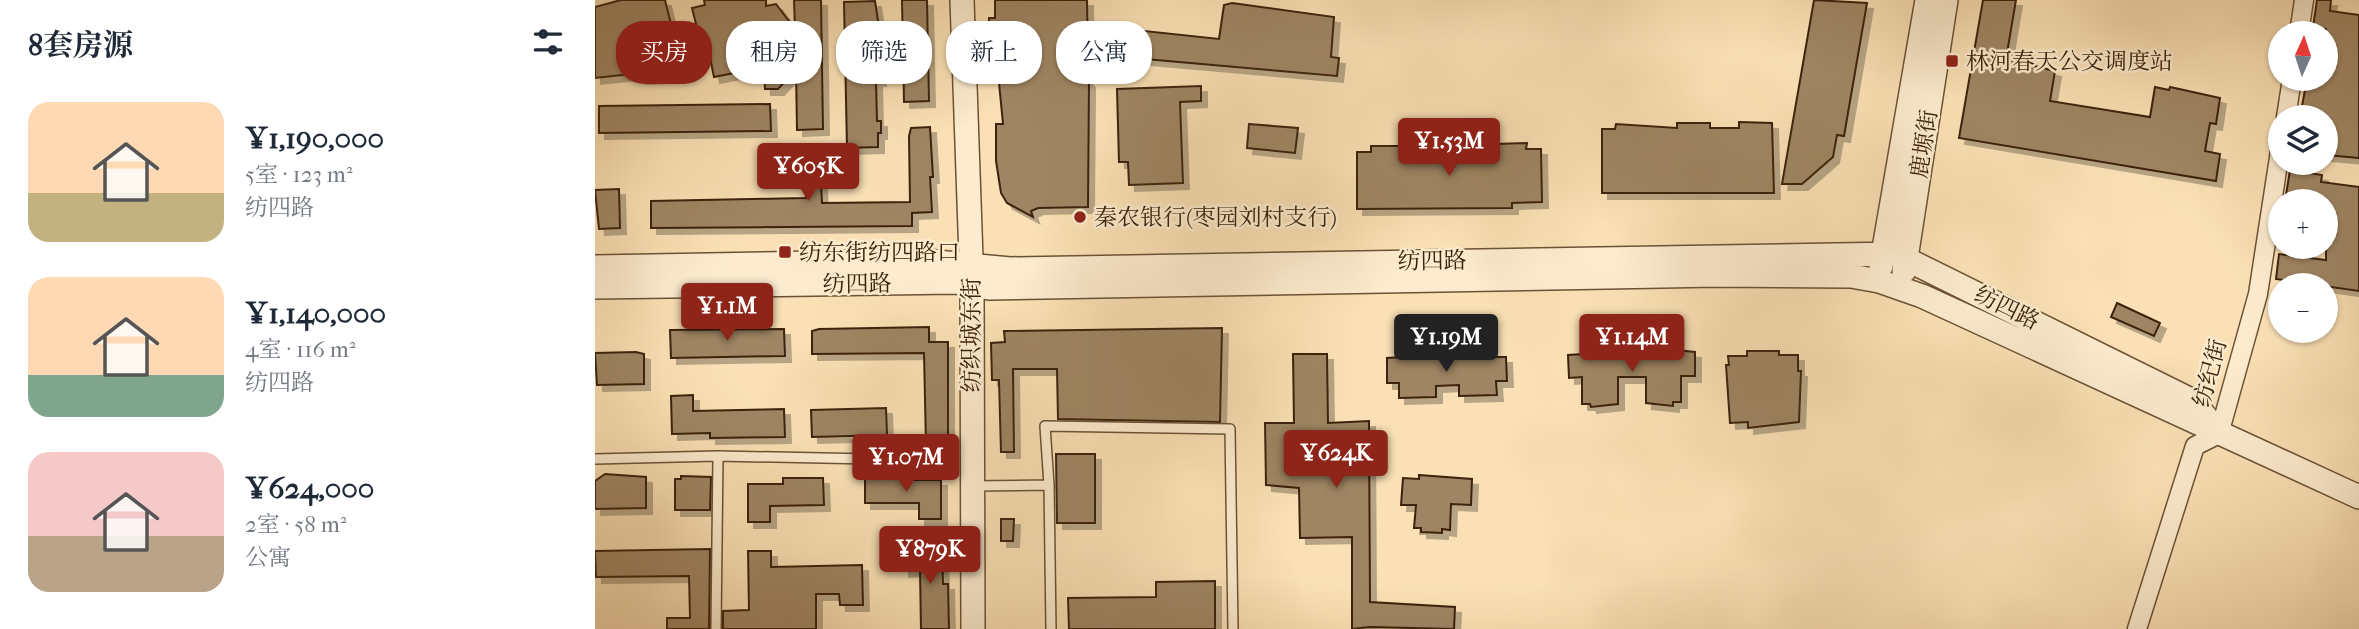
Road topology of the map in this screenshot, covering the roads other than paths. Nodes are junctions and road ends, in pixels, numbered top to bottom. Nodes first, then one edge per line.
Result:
1 (962, 0) edge
2 (1927, 0) edge
3 (1945, 0) edge
4 (2304, 0) edge
5 (2301, 21) edge
6 (2276, 175) edge
7 (1884, 253) junction
8 (1906, 259) junction
9 (595, 267) edge
10 (972, 276) junction
11 (1879, 281) junction
12 (595, 287) edge
13 (1902, 288) junction
14 (2219, 434) junction
15 (718, 456) junction
16 (595, 459) edge
17 (871, 459) dead end
18 (1049, 485) junction
19 (971, 486) junction
20 (2356, 496) edge
21 (716, 629) edge
22 (973, 629) edge
23 (1051, 629) edge
24 (1233, 629) edge
25 (2137, 629) edge

1 - 10 street, 纺织城东街
2 - 7 street, 鹿塬街
3 - 8 street, 鹿塬街
4 - 5 street
6 - 14 street, 纺纪街
7 - 8 street, 纺四路
7 - 10 street, 纺四路
7 - 11 street, 鹿塬街
8 - 13 street, 鹿塬街
8 - 14 street, 纺四路
9 - 10 street, 纺四路
10 - 11 street, 纺四路
10 - 12 street, 纺四路
10 - 19 street, 纺织城东街
11 - 13 street, 纺四路
13 - 14 street, 纺四路
14 - 20 street, 纺四路
14 - 25 street, 纺纪街
15 - 16 lane
15 - 17 lane
15 - 21 lane
18 - 19 lane
18 - 23 lane
18 - 24 lane
19 - 22 street, 纺织城东街

